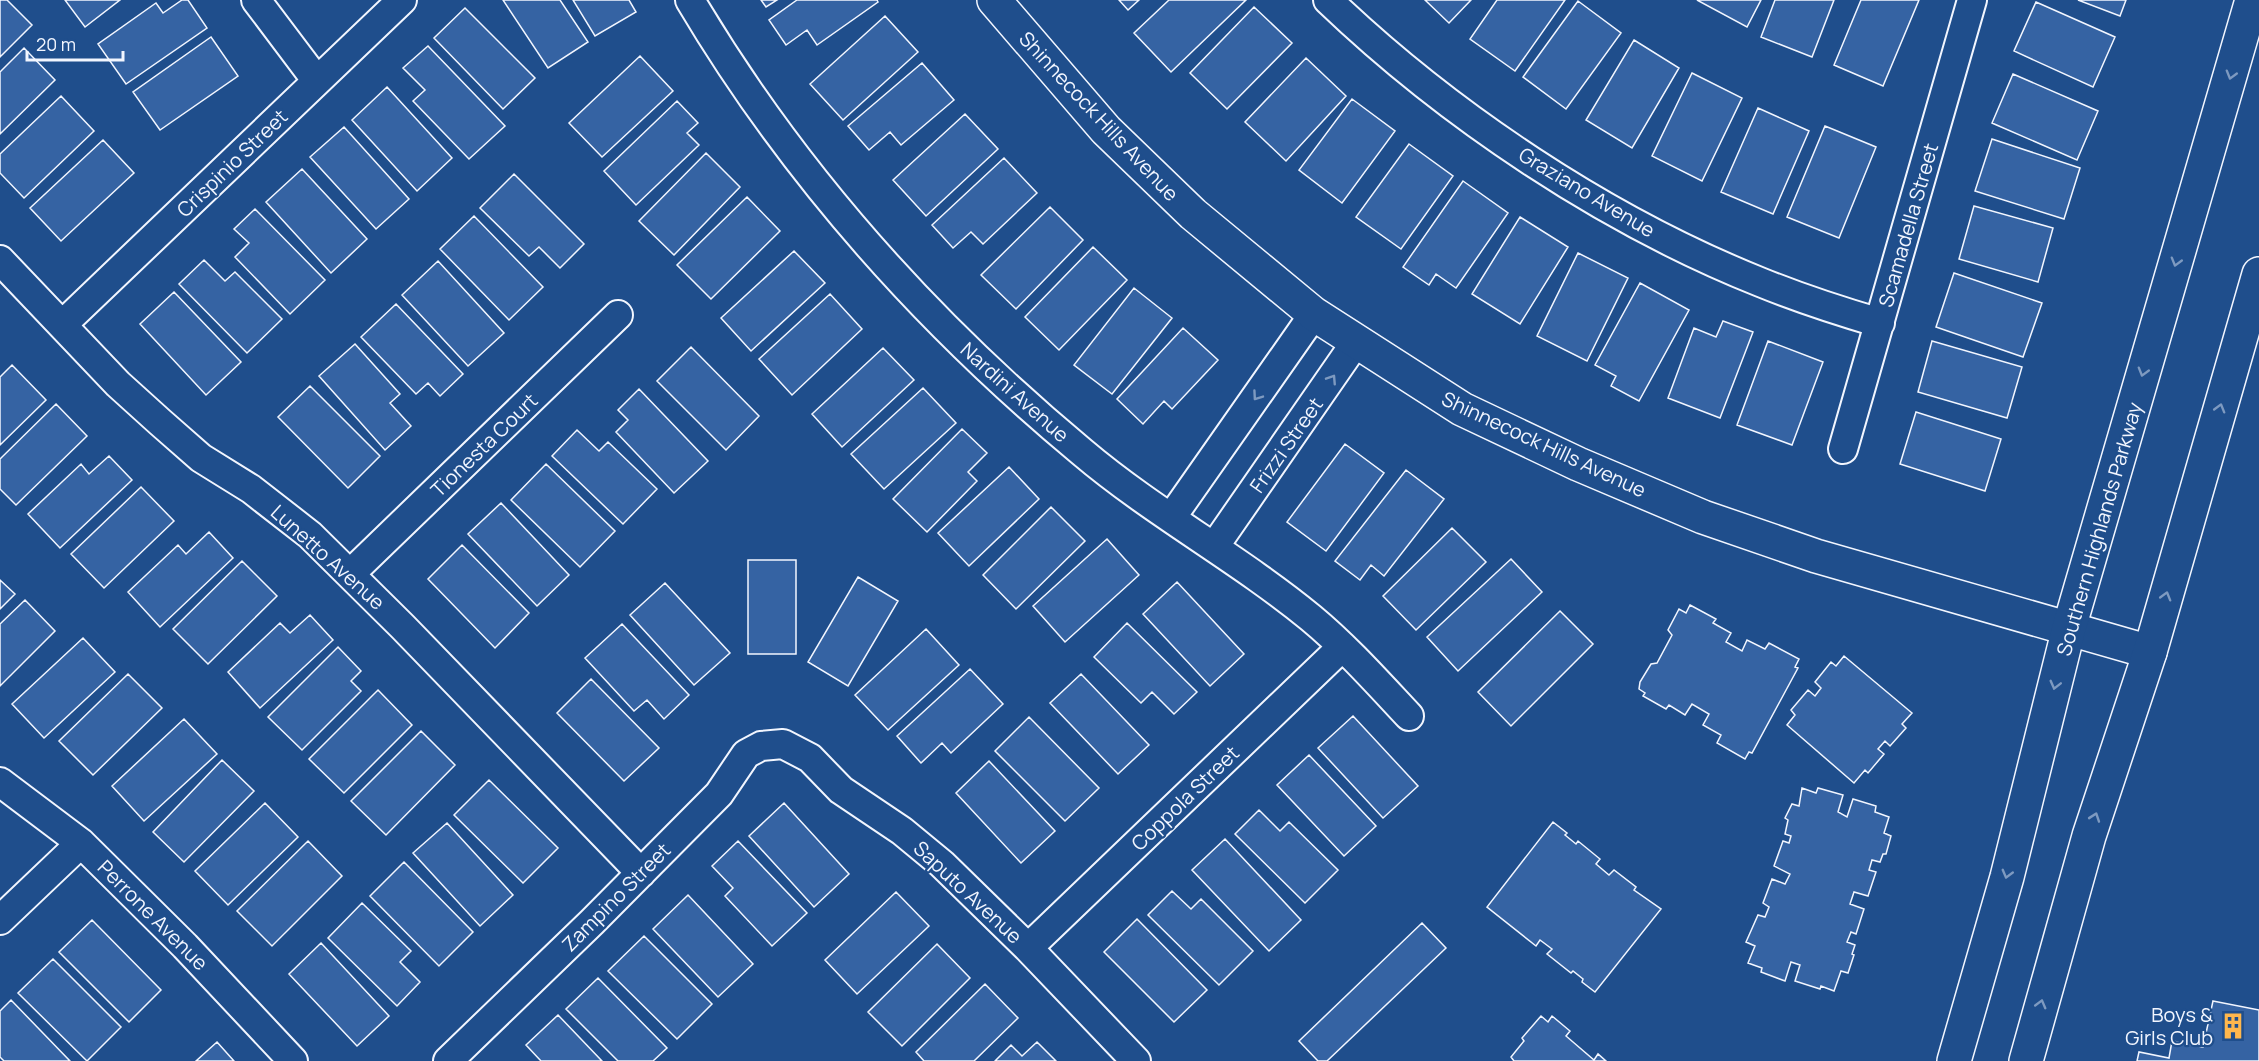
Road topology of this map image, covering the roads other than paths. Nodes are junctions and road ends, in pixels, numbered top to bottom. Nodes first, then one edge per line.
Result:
1 (256, 0) edge
2 (402, 0) edge
3 (690, 0) edge
4 (994, 0) edge
5 (1328, 0) edge
6 (1972, 0) edge
7 (2252, 0) edge
8 (317, 81) junction
9 (0, 260) edge
10 (2259, 274) edge
11 (1314, 314) junction
12 (618, 315) dead end
13 (1880, 323) junction
14 (62, 325) junction
15 (1356, 342) junction
16 (1843, 449) dead end
17 (1171, 518) junction
18 (1214, 547) junction
19 (350, 574) junction
20 (2069, 628) junction
21 (1341, 648) junction
22 (2150, 652) junction
23 (1410, 716) dead end
24 (783, 744) joint
25 (0, 782) edge
26 (81, 843) junction
27 (641, 873) junction
28 (0, 920) edge
29 (1028, 948) junction
30 (293, 1061) edge
31 (448, 1061) edge
32 (1136, 1061) edge
33 (1954, 1061) edge
34 (2026, 1061) edge

1 - 8 street
2 - 8 street, Crispinio Street
3 - 17 street, Nardini Avenue
4 - 11 main road, Shinnecock Hills Avenue
5 - 13 street, Graziano Avenue
6 - 13 street, Scamadella Street
7 -> 20 main road, Southern Highlands Parkway
8 - 14 street, Crispinio Street
9 - 14 street, Lunetto Avenue
22 -> 10 main road
11 - 15 main road, Shinnecock Hills Avenue
11 -> 17 street
12 - 19 street, Tionesta Court
13 - 16 street, Scamadella Street
14 - 19 street, Lunetto Avenue
18 -> 15 street, Frizzi Street
15 - 20 main road, Shinnecock Hills Avenue
17 - 18 street, Nardini Avenue
18 - 21 street, Nardini Avenue
19 - 27 street, Lunetto Avenue
20 - 22 main road, Shinnecock Hills Avenue
20 -> 33 main road, Southern Highlands Parkway
21 - 23 street, Nardini Avenue
21 - 29 street, Coppola Street
34 -> 22 main road
24 - 27 street, Zampino Street
24 - 29 street, Saputo Avenue
25 - 26 street, Perrone Avenue
26 - 28 street
26 - 30 street, Perrone Avenue
27 - 31 street, Zampino Street
29 - 32 street, Saputo Avenue

